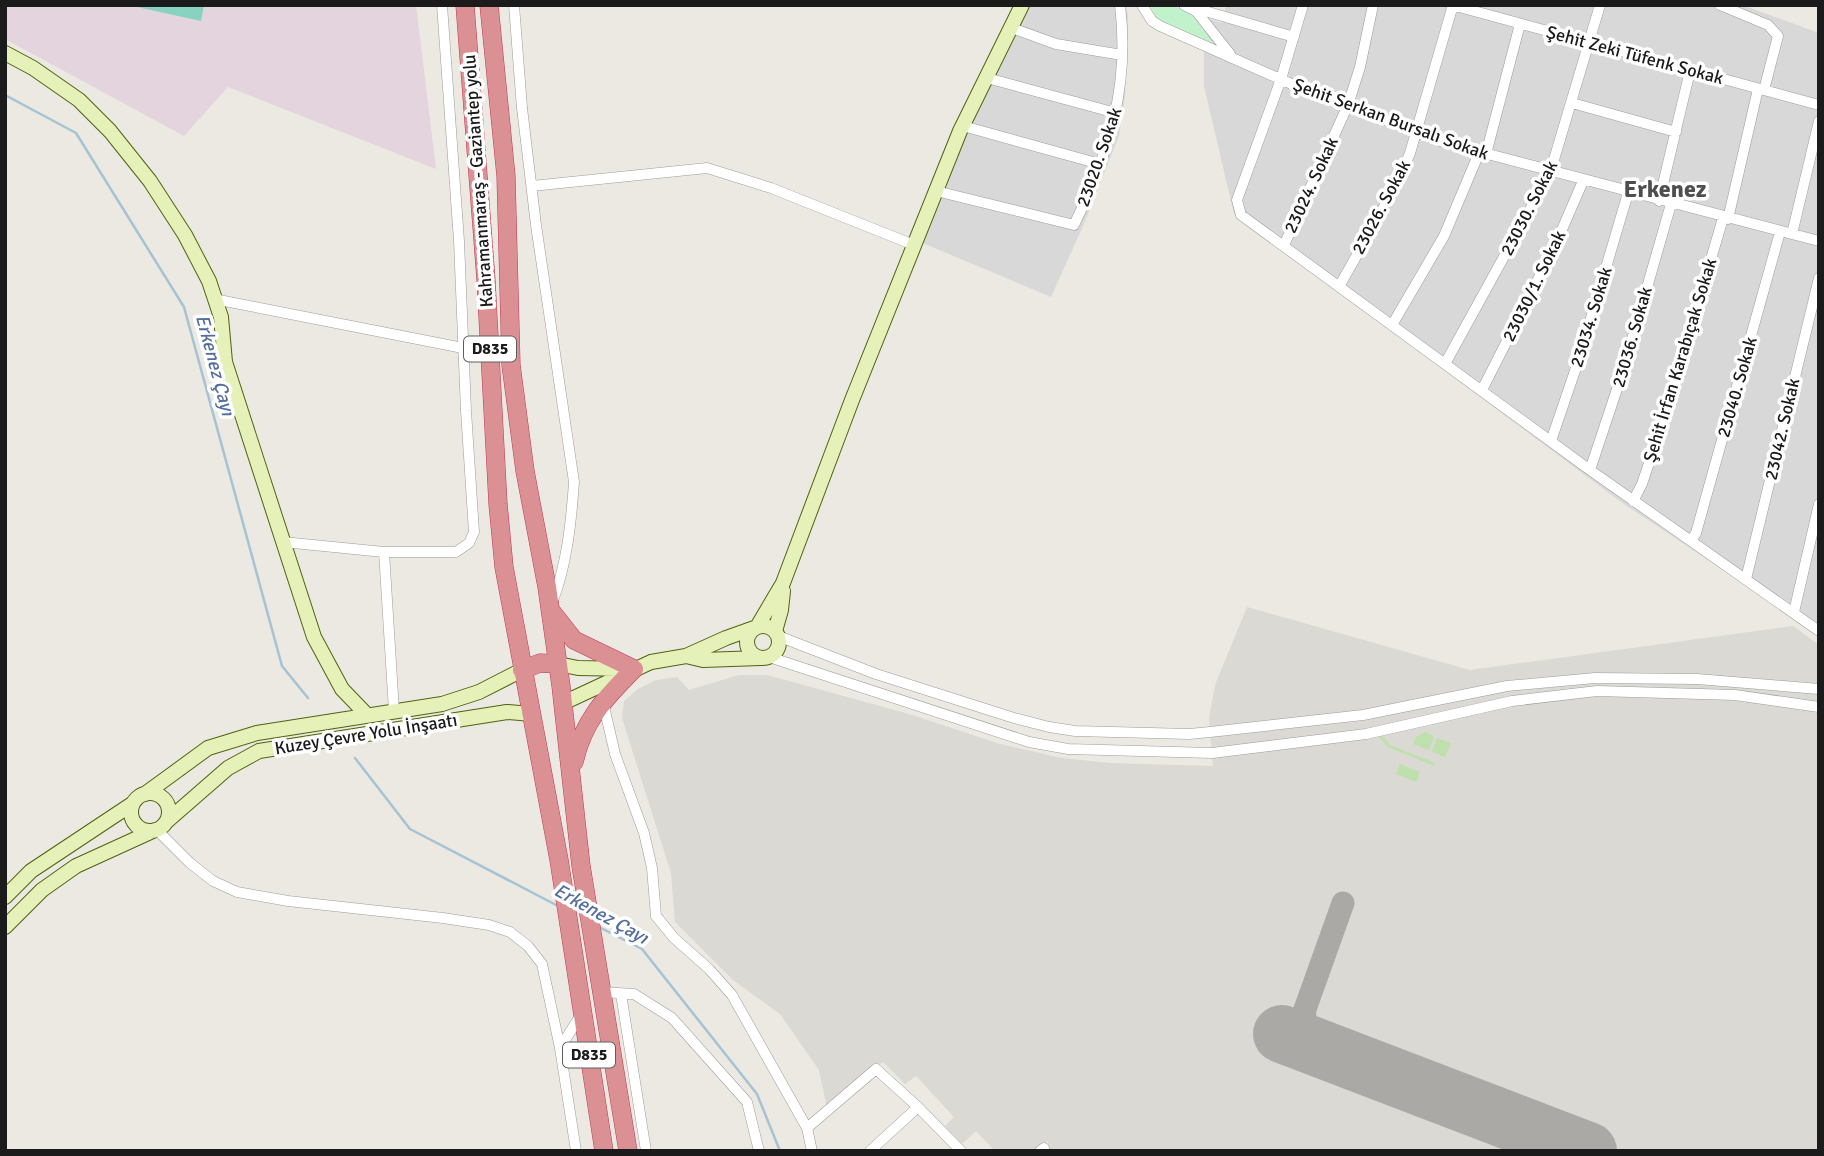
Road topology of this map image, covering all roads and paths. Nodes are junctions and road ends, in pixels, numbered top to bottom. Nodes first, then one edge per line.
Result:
1 (442, 5) edge
2 (465, 5) edge
3 (489, 5) edge
4 (514, 5) edge
5 (1022, 5) edge
6 (1120, 5) edge
7 (1142, 5) edge
8 (1184, 5) edge
9 (1303, 5) edge
10 (1373, 5) edge
11 (1452, 5) edge
12 (1600, 5) edge
13 (1720, 5) edge
14 (1196, 11) junction
15 (1520, 24) junction
16 (1012, 28) junction
17 (1294, 37) junction
18 (1589, 43) junction
19 (5, 53) edge
20 (1122, 55) junction
21 (1233, 57) junction
22 (1690, 71) junction
23 (986, 78) junction
24 (1281, 79) junction
25 (1761, 90) junction
26 (1572, 103) junction
27 (1348, 105) junction
28 (1819, 105) edge
29 (1116, 113) junction
30 (1819, 121) edge
31 (963, 126) junction
32 (1417, 132) junction
33 (1675, 132) junction
34 (1483, 154) junction
35 (1100, 164) junction
36 (1550, 172) junction
37 (1583, 181) junction
38 (531, 186) junction
39 (936, 191) junction
40 (1628, 193) junction
41 (1659, 201) junction
42 (1671, 204) junction
43 (1725, 218) junction
44 (1780, 232) junction
45 (1792, 234) junction
46 (1819, 242) edge
47 (914, 245) junction
48 (1284, 245) junction
49 (1819, 278) edge
50 (1339, 285) junction
51 (214, 299) junction
52 (1392, 325) junction
53 (463, 348) junction
54 (1446, 362) junction
55 (1482, 390) junction
56 (1551, 441) junction
57 (1590, 470) junction
58 (1633, 500) junction
59 (1819, 504) edge
60 (1691, 541) junction
61 (283, 542) junction
62 (384, 552) junction
63 (1746, 579) junction
64 (783, 583) junction
65 (550, 609) junction
66 (1794, 612) junction
67 (755, 628) junction
68 (1819, 631) edge
69 (776, 633) junction
70 (685, 656) junction
71 (764, 658) junction
72 (558, 664) junction
73 (635, 669) junction
74 (522, 670) junction
75 (1819, 689) edge
76 (562, 694) junction
77 (603, 702) junction
78 (1819, 706) edge
79 (394, 711) junction
80 (1372, 713) junction
81 (532, 714) junction
82 (367, 715) junction
83 (1376, 731) junction
84 (571, 773) junction
85 (145, 794) junction
86 (132, 804) junction
87 (161, 827) junction
88 (5, 897) edge
89 (5, 927) edge
90 (602, 992) junction
91 (621, 994) junction
92 (582, 1013) junction
93 (560, 1048) junction
94 (918, 1107) junction
95 (807, 1128) junction
96 (957, 1149) edge
97 (576, 1151) edge
98 (604, 1151) edge
99 (628, 1151) edge
100 (646, 1151) edge
101 (759, 1151) edge
102 (812, 1151) edge
103 (870, 1151) edge

1 - 53 street
2 - 74 highway, Kahramanmaraş - Gaziantep yolu / D835
3 - 65 highway, Kahramanmaraş - Gaziantep yolu / D835
4 - 38 street
5 - 16 main road
6 - 20 street, 23020. Sokak
7 - 21 street, Şehit Serkan Bursalı Sokak
8 - 14 street
9 - 17 street
10 - 27 street, 23024. Sokak
11 - 15 street, Şehit Zeki Tüfenk Sokak
11 - 32 street, 23026. Sokak
12 - 18 street, 23030. Sokak
13 - 25 street, Şehit İrfan Karabıçak Sokak
14 - 17 street
14 - 21 street
15 - 18 street, Şehit Zeki Tüfenk Sokak
15 - 34 street
16 - 20 street
16 - 23 main road
17 - 24 street
18 - 22 street, Şehit Zeki Tüfenk Sokak
18 - 26 street, 23030. Sokak
19 - 51 main road
20 - 29 street, 23020. Sokak
21 - 24 street, Şehit Serkan Bursalı Sokak
22 - 25 street, Şehit Zeki Tüfenk Sokak
22 - 33 street
23 - 29 street
23 - 31 main road
24 - 27 street, Şehit Serkan Bursalı Sokak
24 - 48 street
25 - 28 street, Şehit Zeki Tüfenk Sokak
25 - 43 street, Şehit İrfan Karabıçak Sokak
26 - 33 street
26 - 36 street, 23030. Sokak
27 - 32 street, Şehit Serkan Bursalı Sokak
27 - 48 street, 23024. Sokak
29 - 35 street, 23020. Sokak
30 - 45 street
31 - 35 street
31 - 39 main road
32 - 34 street, Şehit Serkan Bursalı Sokak
32 - 50 street, 23026. Sokak
33 - 41 street
34 - 36 street, Şehit Serkan Bursalı Sokak
34 - 52 street
35 - 39 street, 23020. Sokak
36 - 37 street, Şehit Serkan Bursalı Sokak
36 - 54 street, 23030. Sokak
37 - 40 street, Şehit Serkan Bursalı Sokak
37 - 55 street, 23030/1. Sokak
38 - 47 street
38 - 65 street
39 - 47 main road
40 - 41 street, Şehit Serkan Bursalı Sokak
40 - 56 street, 23034. Sokak
41 - 42 street, Şehit Serkan Bursalı Sokak
42 - 43 street, Şehit Serkan Bursalı Sokak
42 - 57 street, 23036. Sokak
43 - 44 street, Şehit Serkan Bursalı Sokak
43 - 58 street, Şehit İrfan Karabıçak Sokak
44 - 45 street, Şehit Serkan Bursalı Sokak
44 - 60 street, 23040. Sokak
45 - 46 street, Şehit Serkan Bursalı Sokak
47 - 64 main road
48 - 50 street
49 - 63 street, 23042. Sokak
50 - 52 street
51 - 53 street
51 - 61 main road
52 - 54 street
53 - 62 street
54 - 55 street
55 - 56 street
56 - 57 street
57 - 58 street
58 - 60 street
59 - 66 street
60 - 63 street
61 - 62 street
61 - 82 main road
62 - 79 street
63 - 66 street
64 - 67 main road
64 - 69 main road
65 - 72 highway, Kahramanmaraş - Gaziantep yolu / D835
65 - 73 highway
66 - 68 street
67 - 69 main road
67 - 70 main road
67 - 71 main road
69 - 71 main road
69 - 80 street
70 - 71 main road
70 - 73 main road
71 - 83 street
72 - 73 main road
72 - 74 highway
72 - 76 highway, Kahramanmaraş - Gaziantep yolu / D835
73 - 76 main road
73 - 77 highway
74 - 79 main road
74 - 81 highway, Kahramanmaraş - Gaziantep yolu / D835
75 - 80 street
76 - 81 highway
76 - 84 highway, D835
77 - 84 highway
77 - 95 street
78 - 83 street
79 - 82 main road
80 - 83 street
81 - 87 main road, Kuzey Çevre Yolu İnşaatı
81 - 92 highway, D835
82 - 85 main road
84 - 90 highway, D835
85 - 86 main road
85 - 87 main road
86 - 87 main road
86 - 88 main road
87 - 89 main road, Kuzey Çevre Yolu İnşaatı
87 - 93 street
90 - 91 street
90 - 99 highway, D835
91 - 100 street
91 - 101 street
92 - 93 street
92 - 98 highway, D835
93 - 97 street
94 - 95 street
94 - 96 street
94 - 103 street
95 - 102 street

